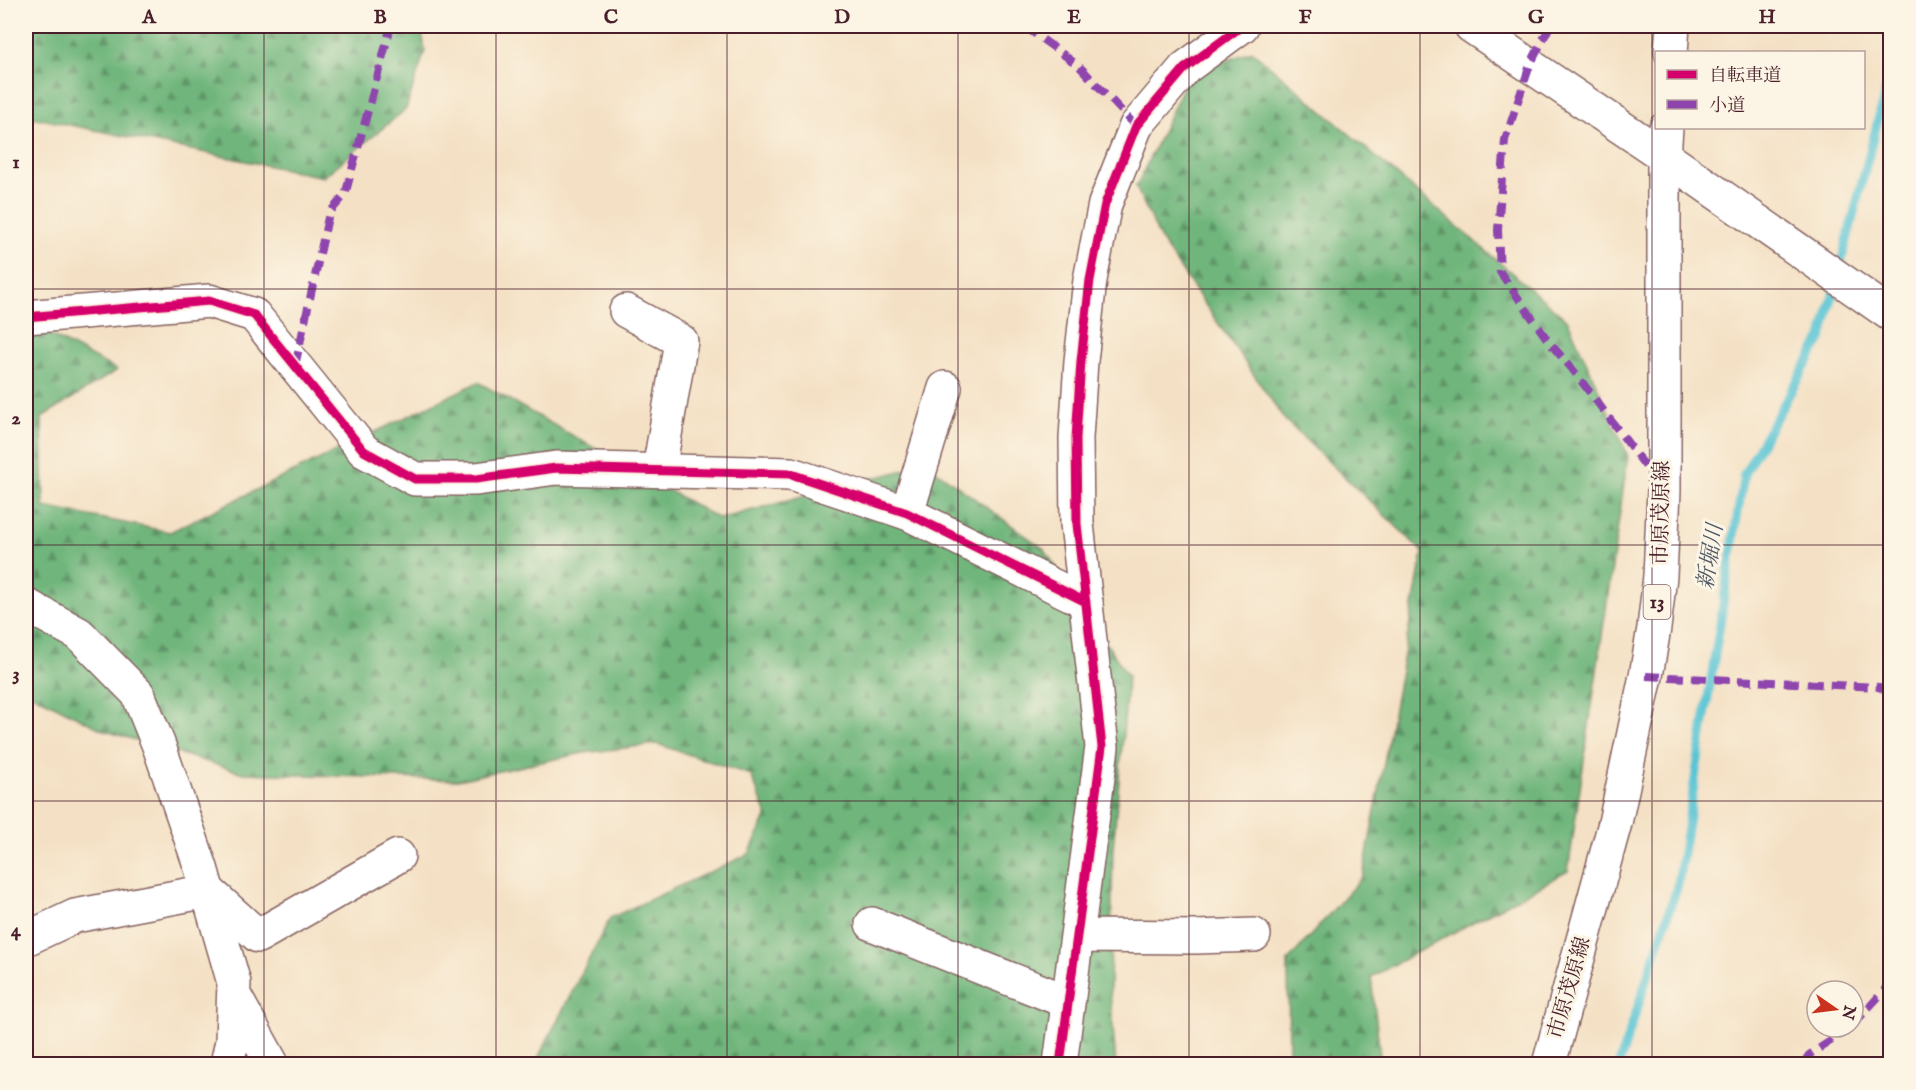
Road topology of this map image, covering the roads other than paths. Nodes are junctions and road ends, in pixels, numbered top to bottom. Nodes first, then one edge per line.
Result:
1 (1242, 26) edge
2 (1471, 26) edge
3 (1673, 26) edge
4 (1671, 51) edge
5 (1665, 142) edge
6 (626, 311) dead end
7 (1890, 314) edge
8 (26, 317) edge
9 (945, 388) dead end
10 (659, 470) junction
11 (907, 513) junction
12 (1086, 603) junction
13 (26, 605) edge
14 (398, 856) dead end
15 (208, 891) junction
16 (872, 924) dead end
17 (1254, 934) dead end
18 (1077, 936) junction
19 (26, 939) edge
20 (234, 995) junction
21 (1068, 1002) junction
22 (227, 1065) edge
23 (272, 1065) edge
24 (1059, 1065) edge
25 (1548, 1065) edge

1 - 12 street
2 - 5 street
3 - 4 street
5 - 7 street
5 - 25 street, 市原茂原線 / 13
6 - 10 street
8 - 10 street
9 - 11 street
10 - 11 street
11 - 12 street
12 - 18 street
13 - 15 street
14 - 15 street
15 - 19 street
15 - 20 street
16 - 21 street
17 - 18 street
18 - 21 street
20 - 22 street
20 - 23 street
21 - 24 street

